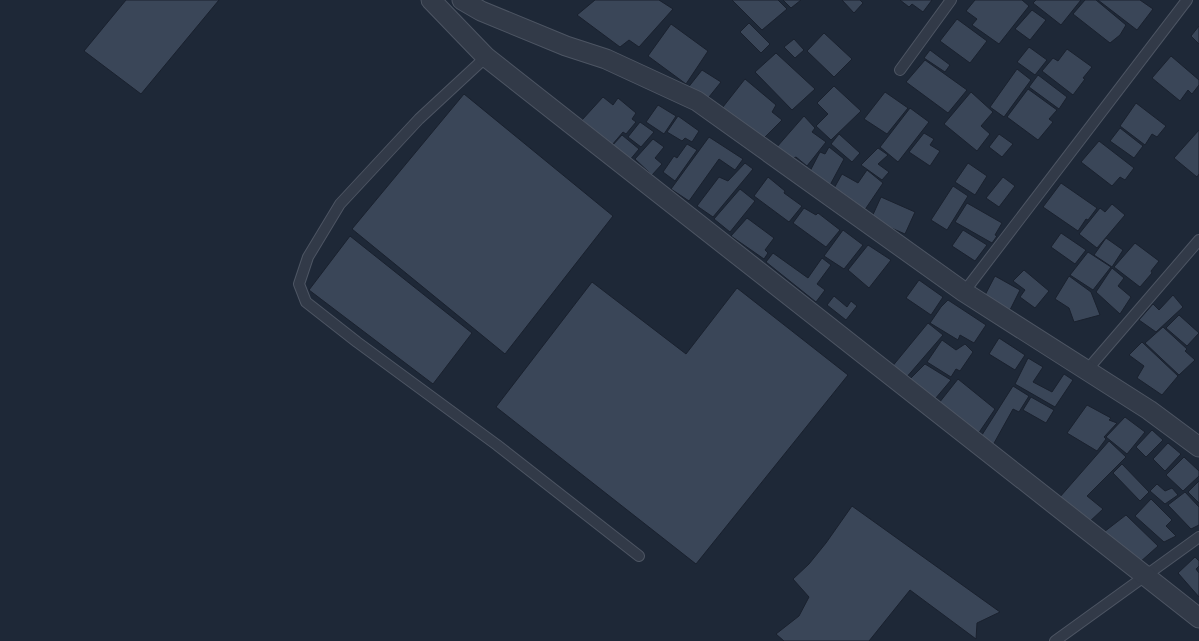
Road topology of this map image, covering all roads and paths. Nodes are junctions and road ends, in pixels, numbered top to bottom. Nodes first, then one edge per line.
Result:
1 (431, 0) edge
2 (462, 0) edge
3 (951, 0) edge
4 (1186, 0) edge
5 (486, 57) junction
6 (900, 70) dead end
7 (1199, 240) edge
8 (964, 292) junction
9 (1086, 370) junction
10 (1199, 448) edge
11 (1199, 537) edge
12 (639, 556) dead end
13 (1145, 576) junction
14 (1199, 618) edge
15 (1055, 641) edge

1 - 5 street
2 - 8 street
3 - 6 lane
4 - 8 lane
5 - 12 lane
5 - 13 street
7 - 9 lane
8 - 9 street
9 - 10 street
11 - 13 lane
13 - 14 street
13 - 15 lane

